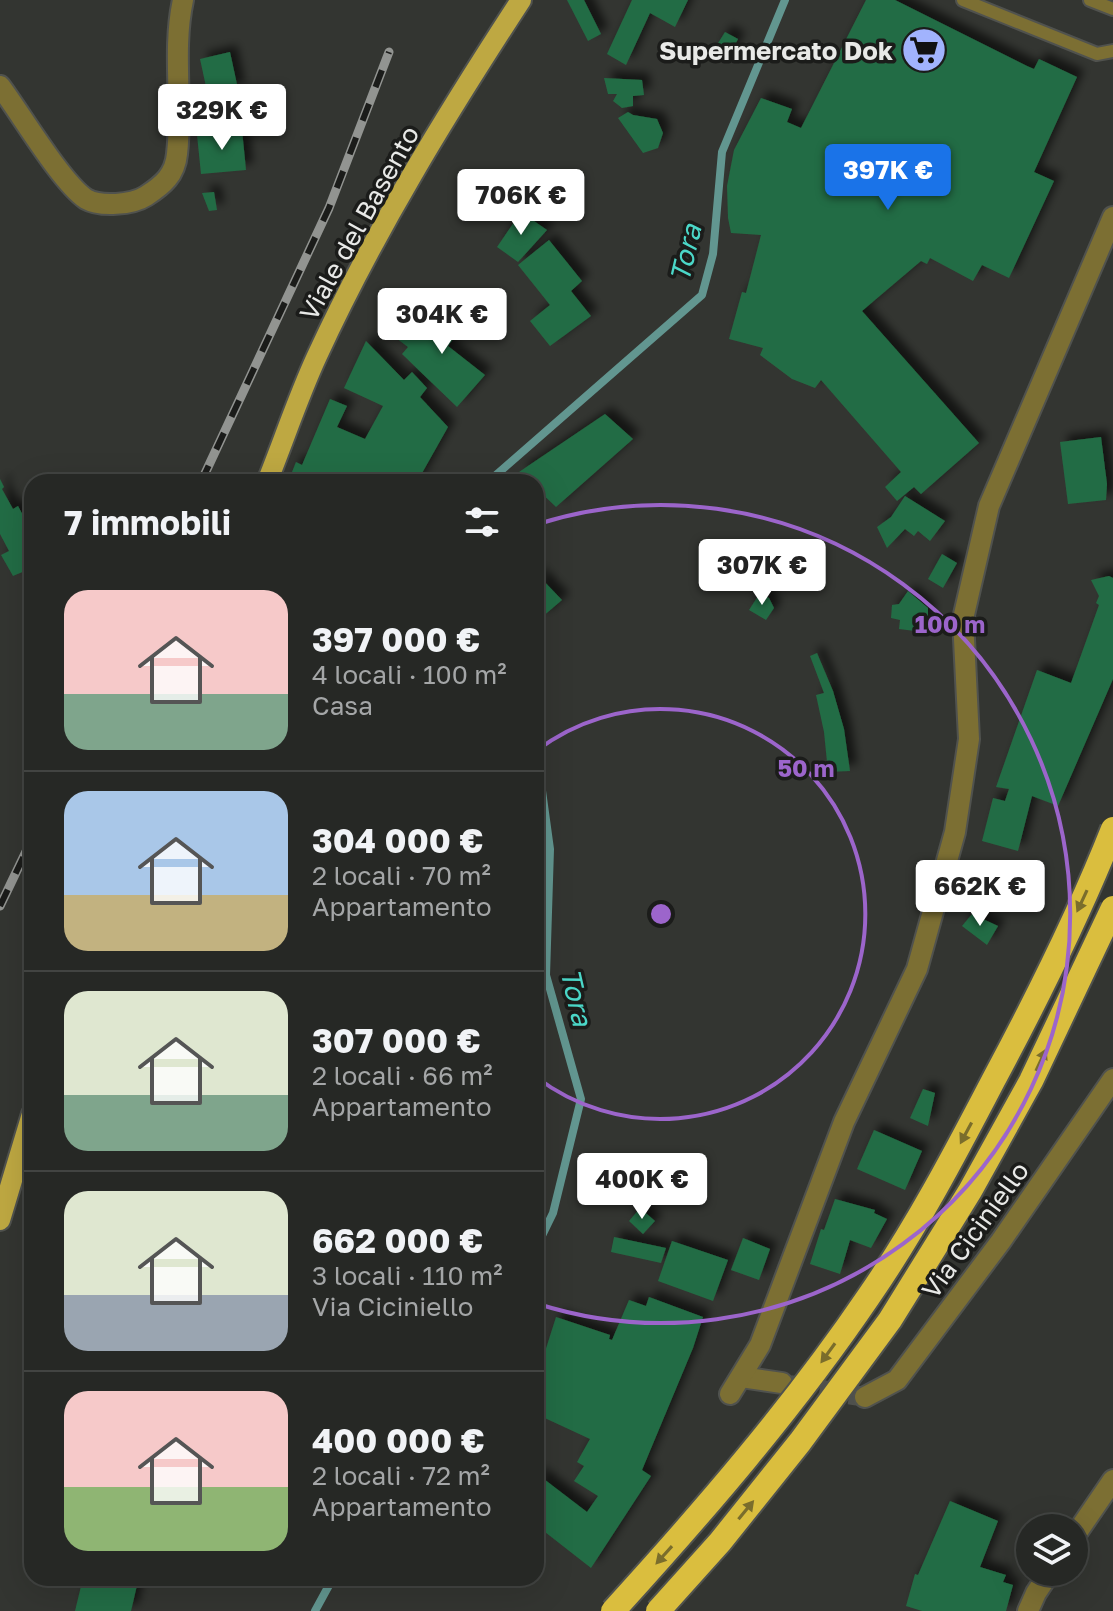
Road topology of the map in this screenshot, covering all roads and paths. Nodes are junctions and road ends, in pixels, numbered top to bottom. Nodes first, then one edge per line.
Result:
1 (183, 0) edge
2 (521, 0) edge
3 (963, 0) edge
4 (1090, 0) edge
5 (1113, 9) edge
6 (1113, 51) edge
7 (0, 86) edge
8 (1113, 217) edge
9 (270, 474) edge
10 (1113, 829) edge
11 (1113, 908) edge
12 (1113, 1079) edge
13 (24, 1140) edge
14 (0, 1220) edge
15 (782, 1383) tunnel mouth
16 (865, 1397) tunnel mouth
17 (1113, 1480) edge
18 (1088, 1517) edge
19 (1041, 1586) edge
20 (613, 1611) edge
21 (658, 1611) edge
22 (1028, 1611) edge

1 - 7 street
2 - 9 main road, Viale del Basento
3 - 6 lane
4 - 5 lane
8 - 15 street
10 -> 20 highway, bridge
21 -> 11 highway, bridge
12 - 16 street, Via Ciciniello
13 - 14 main road
17 - 18 street
19 - 22 street

